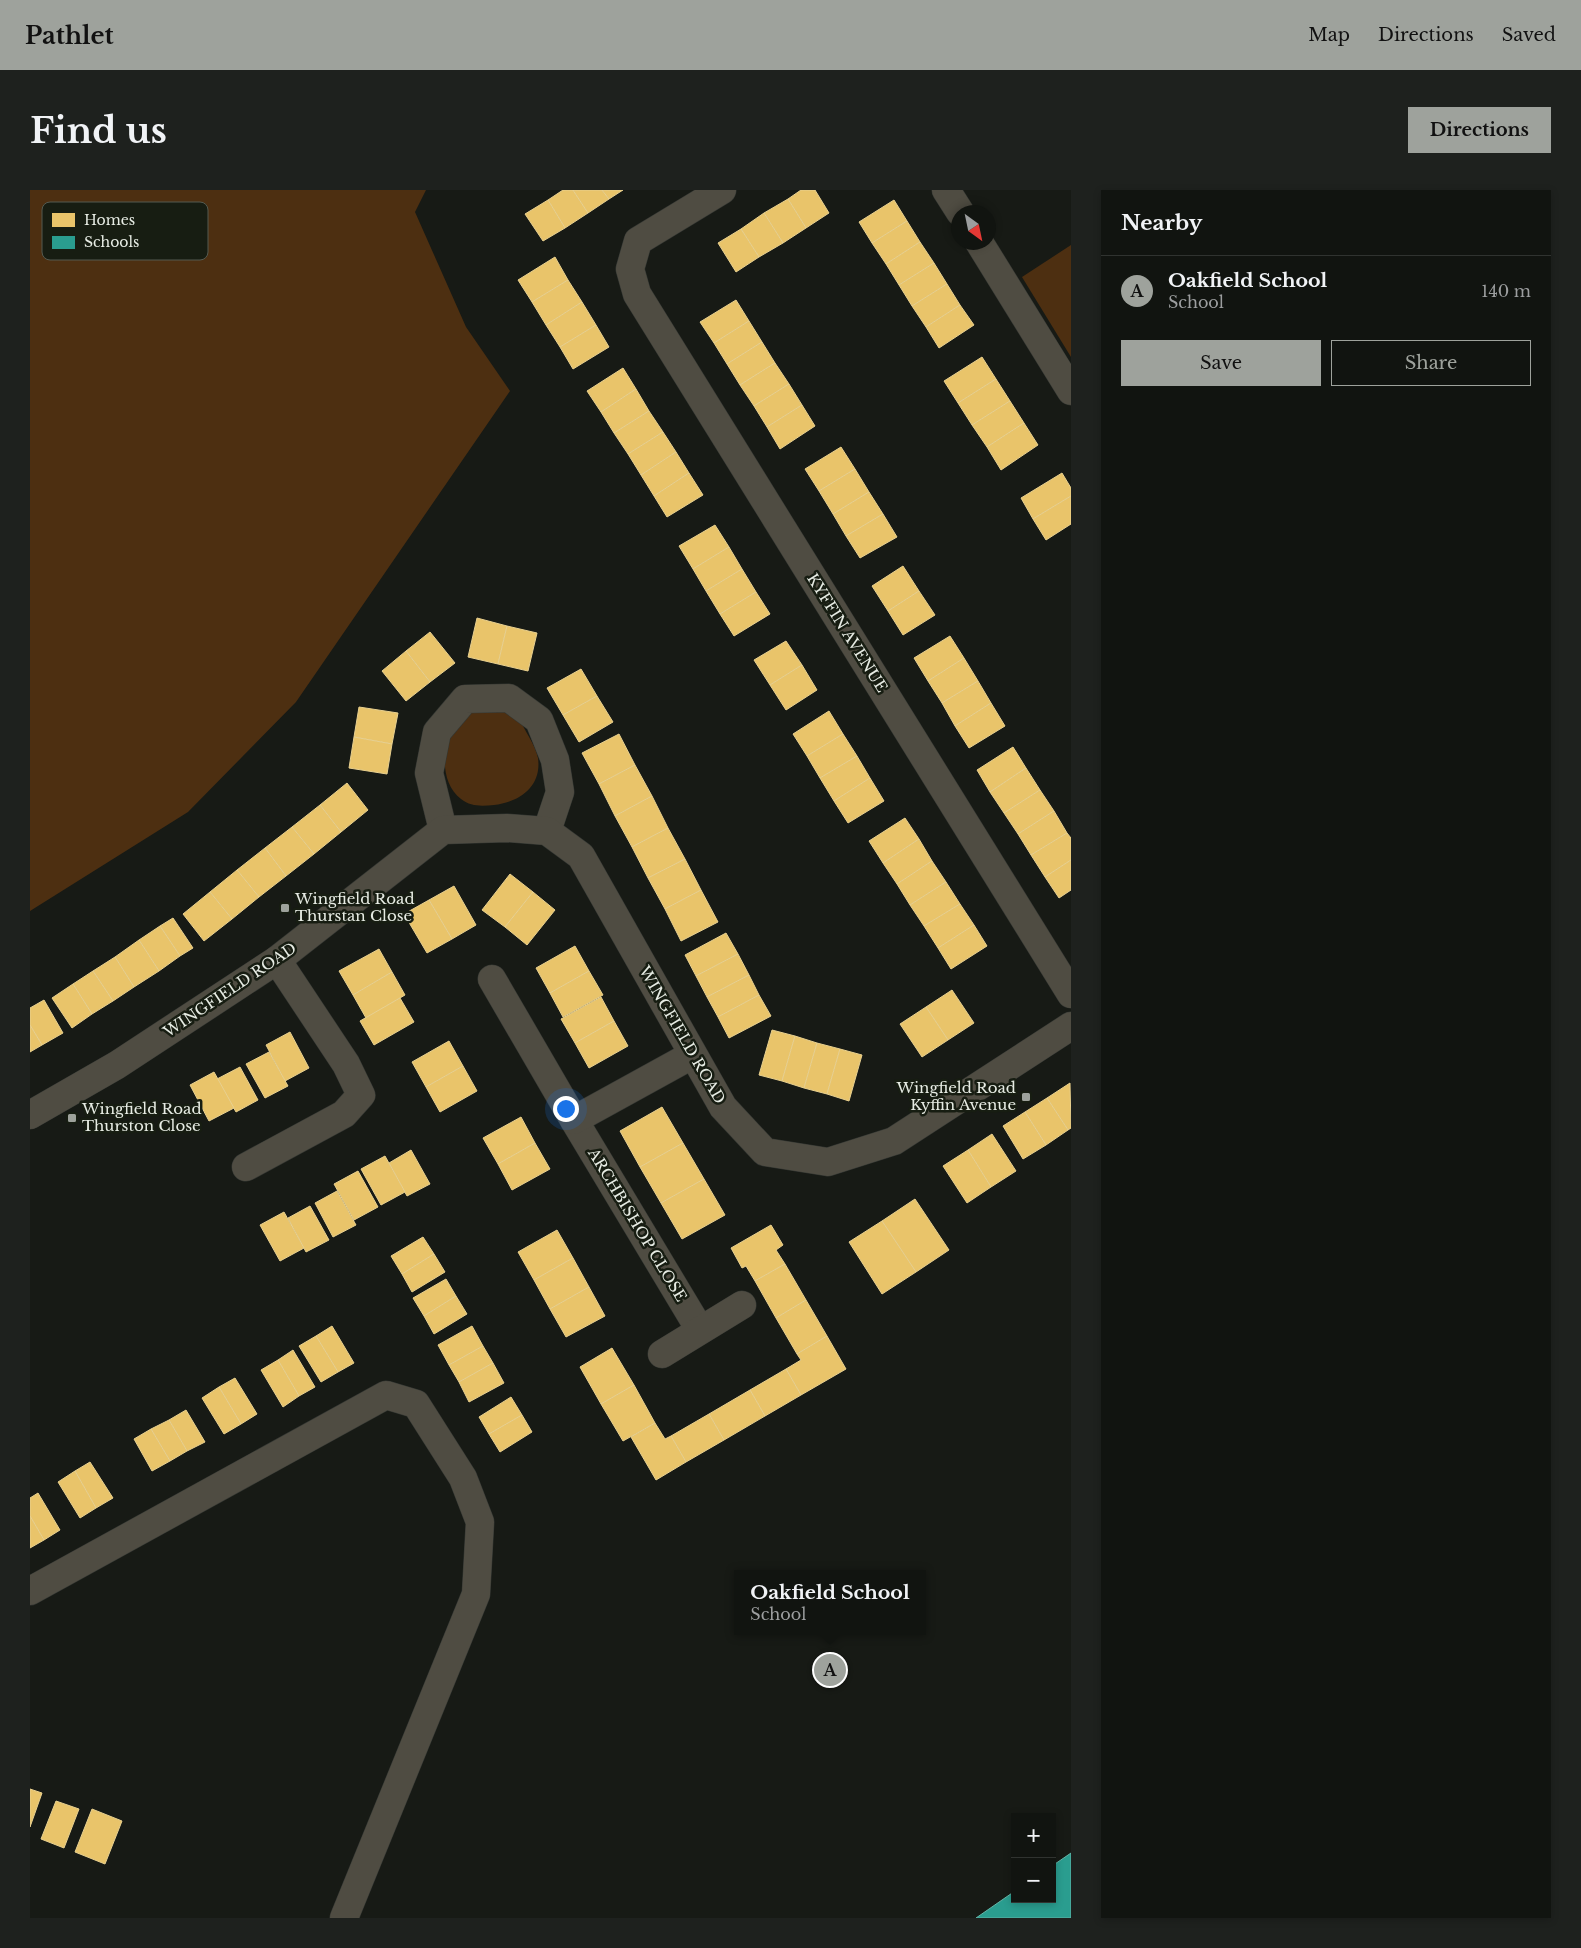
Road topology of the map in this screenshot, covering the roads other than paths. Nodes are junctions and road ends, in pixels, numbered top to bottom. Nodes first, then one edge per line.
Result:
1 (722, 190) edge
2 (946, 190) edge
3 (956, 205) edge
4 (984, 250) edge
5 (1071, 391) edge
6 (443, 830) junction
7 (547, 831) junction
8 (278, 960) junction
9 (492, 979) dead end
10 (1071, 994) edge
11 (1071, 1026) edge
12 (692, 1055) junction
13 (30, 1115) edge
14 (574, 1120) junction
15 (246, 1167) dead end
16 (742, 1305) dead end
17 (700, 1330) junction
18 (662, 1354) dead end
19 (30, 1591) edge
20 (344, 1918) edge

1 - 10 street, KYFFIN AVENUE
2 - 3 street
4 - 5 street
6 - 7 street
6 - 7 street
6 - 8 street, WINGFIELD ROAD
7 - 12 street, WINGFIELD ROAD
8 - 13 street, WINGFIELD ROAD
8 - 15 street
9 - 14 street, ARCHBISHOP CLOSE
11 - 12 street, WINGFIELD ROAD
12 - 14 street
14 - 17 street, ARCHBISHOP CLOSE
16 - 17 street
17 - 18 street
19 - 20 street

